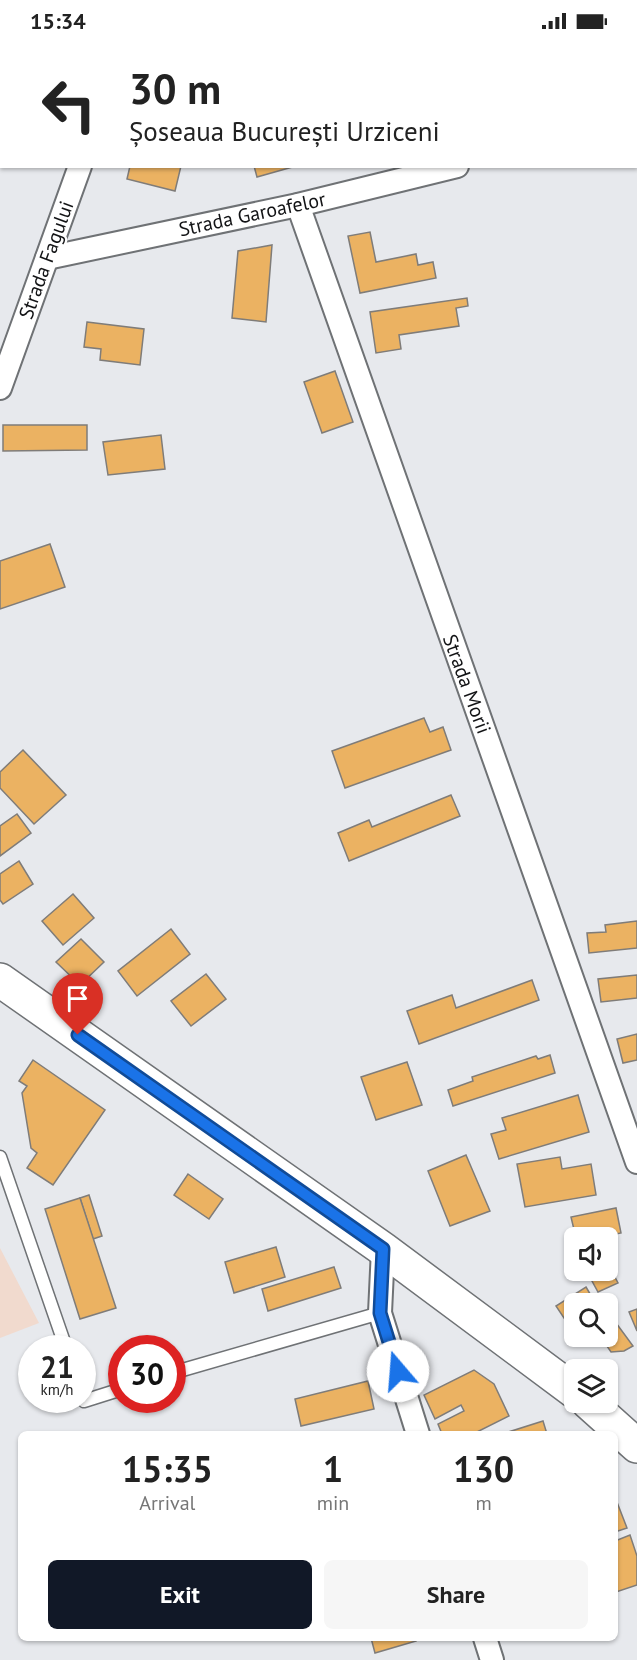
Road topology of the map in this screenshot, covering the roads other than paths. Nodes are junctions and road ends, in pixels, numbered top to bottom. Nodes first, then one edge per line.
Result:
1 (79, 168) edge
2 (449, 168) edge
3 (298, 205) junction
4 (47, 258) junction
5 (0, 388) edge
6 (0, 981) edge
7 (0, 1157) edge
8 (637, 1162) edge
9 (383, 1249) junction
10 (380, 1313) junction
11 (62, 1335) edge
12 (186, 1369) edge
13 (564, 1384) edge
14 (600, 1413) edge
15 (417, 1431) edge
16 (637, 1446) edge
17 (486, 1641) edge
18 (492, 1660) edge

1 - 4 street, Strada Fagului
2 - 3 street, Strada Garoafelor
3 - 4 street, Strada Garoafelor
3 - 8 street, Strada Morii
4 - 5 street, Strada Fagului
6 - 9 highway
7 - 11 lane
9 - 10 street
9 - 13 highway
10 - 12 lane
10 - 15 street
14 - 16 highway
17 - 18 street

